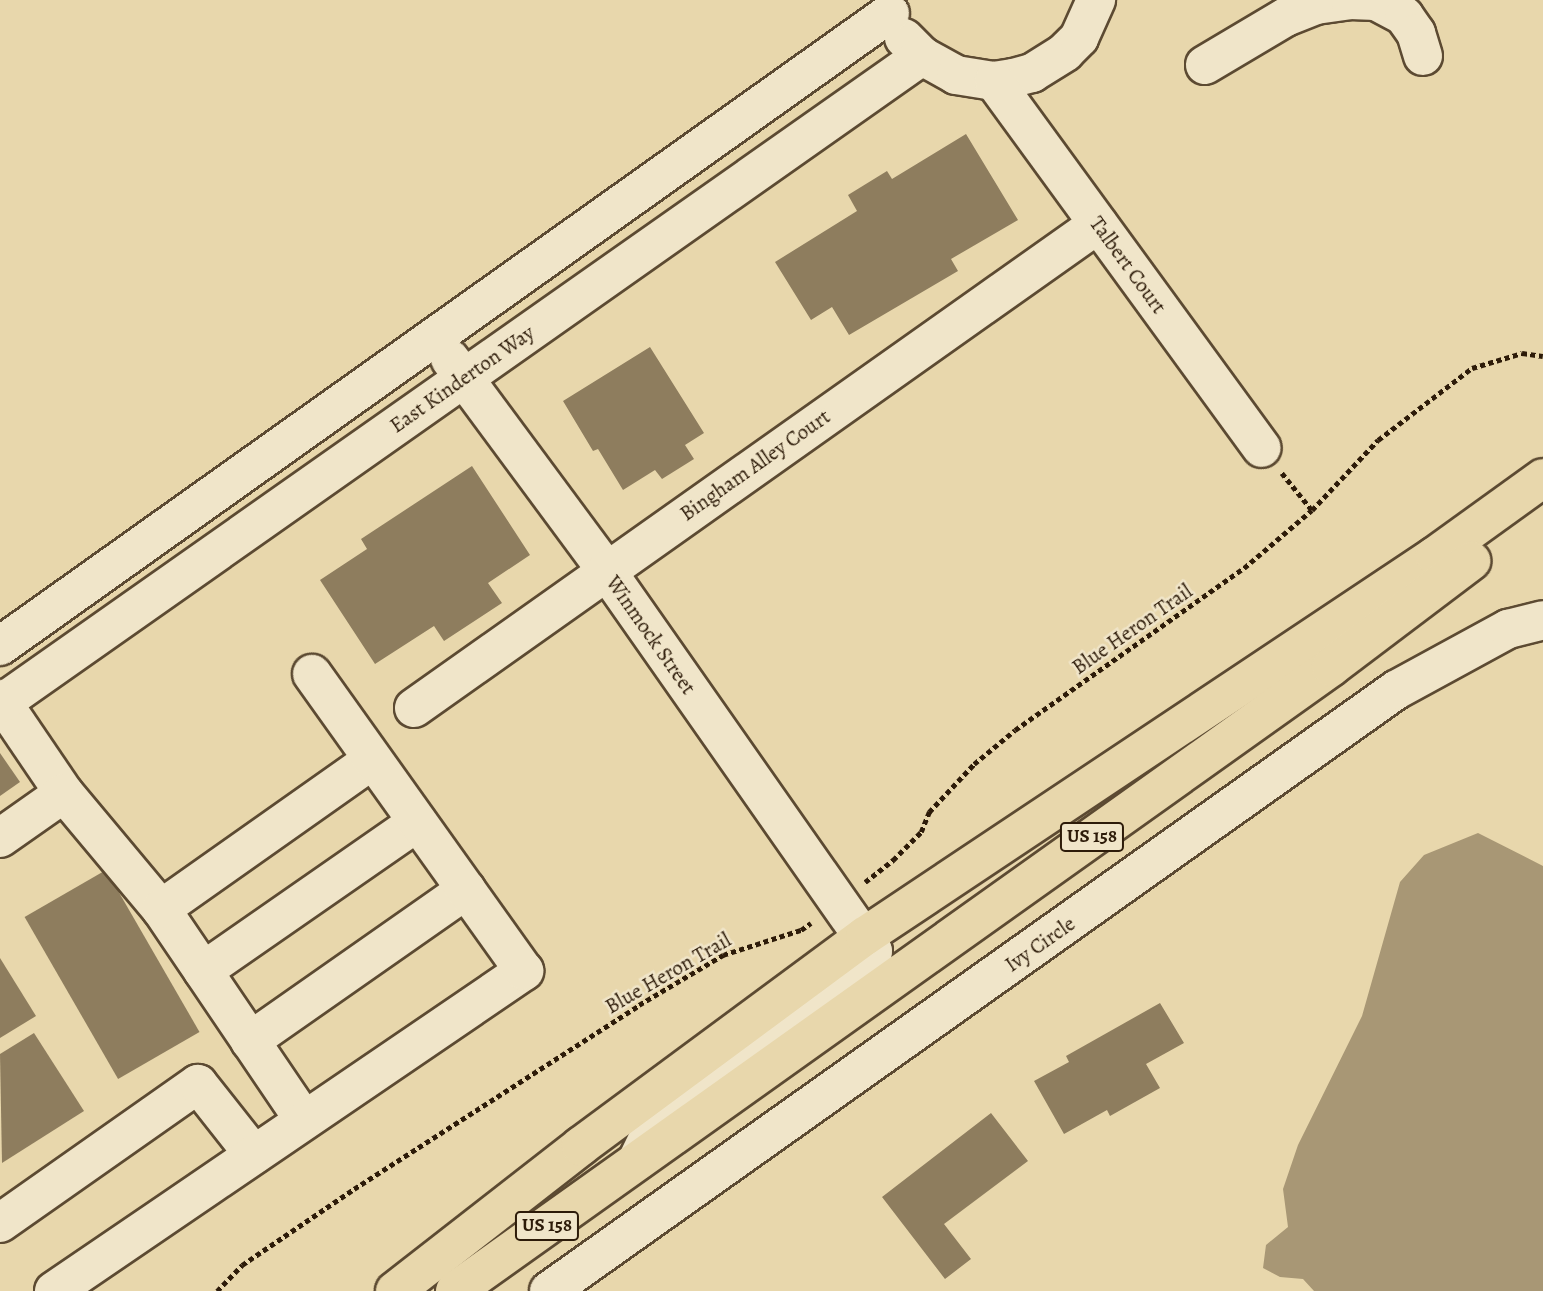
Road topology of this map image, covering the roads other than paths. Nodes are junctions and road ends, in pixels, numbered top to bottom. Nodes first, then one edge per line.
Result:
1 (1096, 0) edge
2 (888, 7) edge
3 (922, 56) junction
4 (1423, 56) dead end
5 (1205, 65) dead end
6 (994, 81) junction
7 (1098, 224) junction
8 (433, 338) junction
9 (464, 377) junction
10 (1262, 448) road end
11 (1543, 478) edge
12 (1543, 508) edge
13 (606, 570) junction
14 (1543, 620) edge
15 (0, 646) edge
16 (312, 674) dead end
17 (1, 701) edge
18 (414, 708) dead end
19 (372, 760) junction
20 (64, 793) junction
21 (417, 821) junction
22 (0, 838) edge
23 (466, 890) junction
24 (161, 909) junction
25 (865, 936) junction
26 (203, 971) junction
27 (250, 1041) junction
28 (304, 1120) junction
29 (254, 1155) junction
30 (638, 1161) junction
31 (0, 1223) edge
32 (54, 1291) edge
33 (395, 1291) edge
34 (455, 1291) edge
35 (549, 1291) edge

1 - 6 street
2 - 3 street
2 - 8 street
3 - 6 street
3 - 9 street, East Kinderton Way
4 - 5 street
6 - 7 street, Talbert Court
7 - 10 street, Talbert Court
7 - 13 street, Bingham Alley Court
8 - 9 street, Winmock Street
8 - 15 street
9 - 13 street, Winmock Street
9 - 17 street, East Kinderton Way
11 - 25 main road, US 158
12 - 30 main road, US 158
13 - 18 street, Bingham Alley Court
13 - 25 street, Winmock Street
14 - 35 street, Ivy Circle
16 - 19 street
17 - 20 street
19 - 21 street
19 - 24 street
20 - 22 street
20 - 24 street
21 - 23 street
21 - 26 street
23 - 27 street
23 - 28 street
24 - 26 street
25 - 30 street
25 - 33 main road, US 158
26 - 27 street
27 - 28 street
28 - 29 street
29 - 31 street
29 - 32 street
30 - 34 main road, US 158

